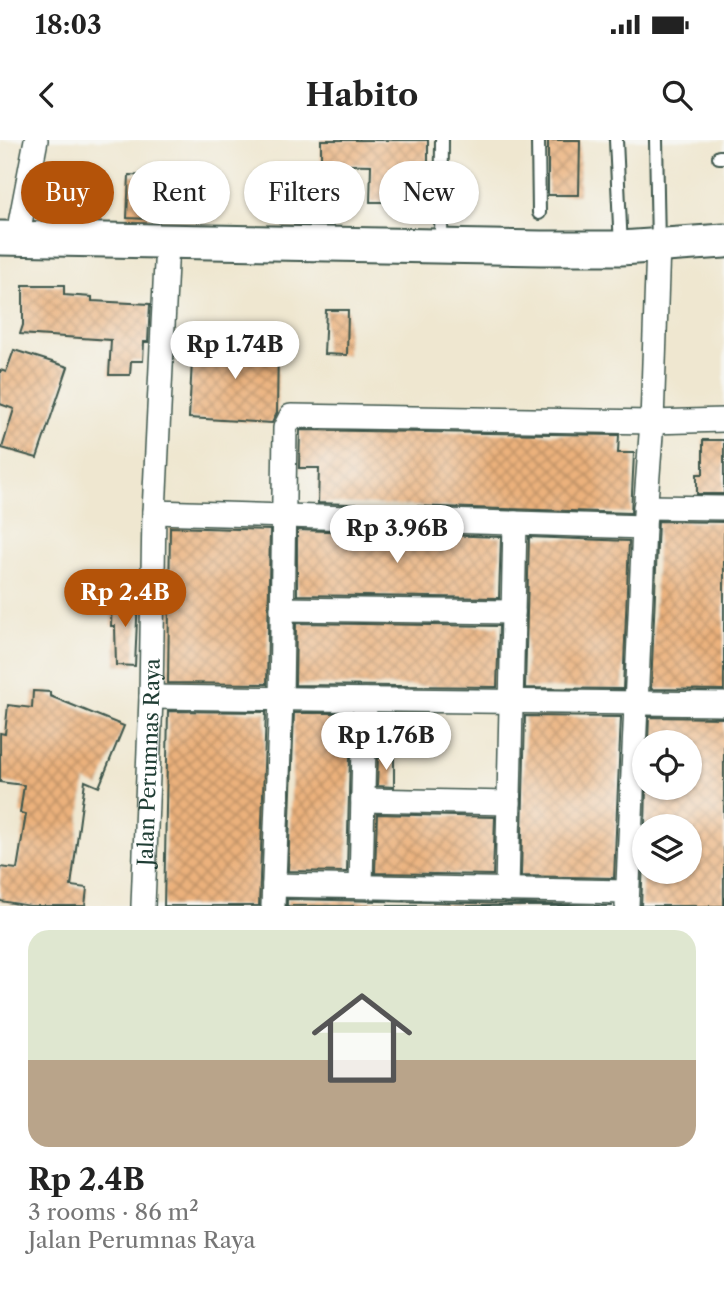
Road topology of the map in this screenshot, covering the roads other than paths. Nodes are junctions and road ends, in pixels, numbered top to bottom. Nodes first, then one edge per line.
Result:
1 (36, 140) edge
2 (442, 140) edge
3 (538, 140) edge
4 (616, 140) edge
5 (656, 140) edge
6 (539, 213) dead end
7 (8, 238) edge
8 (724, 241) edge
9 (167, 243) junction
10 (658, 245) junction
11 (441, 246) junction
12 (621, 248) junction
13 (724, 420) edge
14 (652, 422) junction
15 (724, 508) edge
16 (154, 512) junction
17 (284, 516) junction
18 (645, 517) junction
19 (515, 523) junction
20 (282, 609) junction
21 (513, 612) junction
22 (151, 697) junction
23 (281, 699) junction
24 (365, 700) junction
25 (511, 702) junction
26 (636, 703) junction
27 (724, 704) edge
28 (363, 800) junction
29 (509, 803) junction
30 (361, 886) junction
31 (507, 890) junction
32 (274, 896) edge
33 (627, 899) edge
34 (143, 906) edge

1 - 7 street
2 - 11 lane
3 - 6 lane
4 - 12 lane
5 - 10 lane
7 - 9 street
8 - 10 street
9 - 11 street
9 - 16 street, Jalan Perumnas Raya
10 - 12 street
10 - 14 street
11 - 12 street
13 - 14 street
14 - 17 street
14 - 18 street
15 - 18 street
16 - 17 street
16 - 22 street, Jalan Perumnas Raya
17 - 19 street
17 - 20 street
18 - 19 street
18 - 26 street
19 - 21 street
20 - 21 street
20 - 23 street
21 - 25 street
22 - 23 street
22 - 34 street, Jalan Perumnas Raya
23 - 24 street
23 - 32 street
24 - 25 street
24 - 28 street
25 - 26 street
25 - 29 street
26 - 27 street
26 - 33 street
28 - 29 street
28 - 30 street
29 - 31 street
30 - 31 street
30 - 32 street
31 - 33 street

